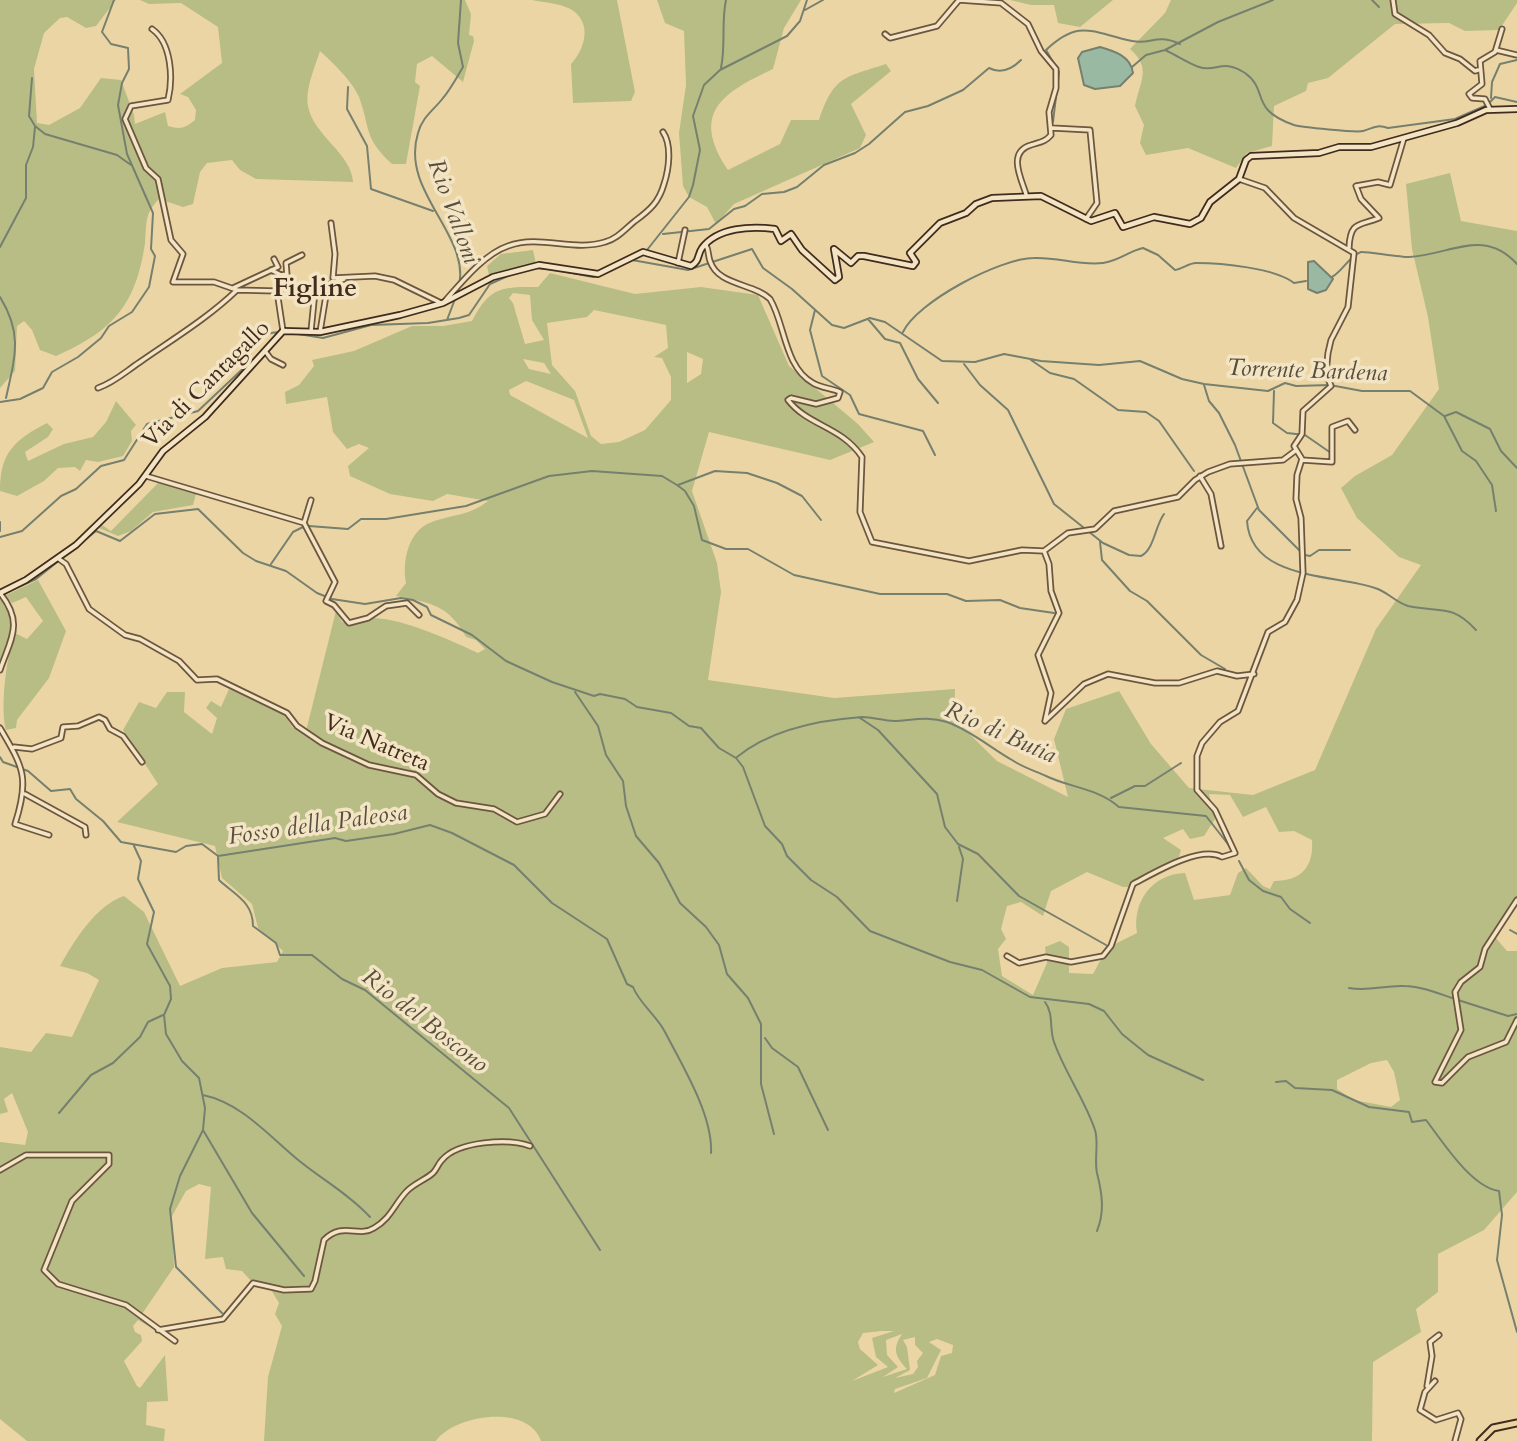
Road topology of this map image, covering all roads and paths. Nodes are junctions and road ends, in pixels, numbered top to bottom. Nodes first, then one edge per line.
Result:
1 (959, 0) edge
2 (1393, 0) edge
3 (152, 29) dead end
4 (1502, 29) dead end
5 (885, 34) dead end
6 (1496, 50) junction
7 (1517, 55) edge
8 (1478, 70) junction
9 (1489, 107) junction
10 (1517, 109) edge
11 (1052, 128) junction
12 (663, 132) dead end
13 (1404, 138) junction
14 (1239, 179) junction
15 (1026, 194) junction
16 (1086, 219) junction
17 (331, 223) dead end
18 (684, 235) dead end
19 (706, 245) junction
20 (1349, 248) junction
21 (302, 255) dead end
22 (274, 259) dead end
23 (710, 261) junction
24 (697, 262) junction
25 (678, 263) junction
26 (278, 267) junction
27 (271, 270) junction
28 (287, 272) junction
29 (344, 277) junction
30 (288, 287) junction
31 (235, 289) junction
32 (277, 290) junction
33 (315, 291) junction
34 (326, 291) junction
35 (442, 303) junction
36 (281, 332) junction
37 (311, 332) junction
38 (320, 332) junction
39 (265, 351) junction
40 (283, 365) dead end
41 (98, 388) dead end
42 (1355, 430) dead end
43 (1295, 451) junction
44 (1302, 460) junction
45 (146, 476) junction
46 (1200, 477) junction
47 (311, 500) dead end
48 (304, 523) junction
49 (1221, 546) dead end
50 (1044, 551) junction
51 (60, 560) junction
52 (1, 592) edge
53 (419, 615) dead end
54 (0, 670) edge
55 (1254, 674) junction
56 (0, 727) edge
57 (13, 747) junction
58 (142, 762) dead end
59 (25, 794) junction
60 (561, 794) dead end
61 (49, 835) dead end
62 (86, 835) dead end
63 (1517, 900) edge
64 (1006, 956) dead end
65 (1517, 1020) edge
66 (530, 1146) dead end
67 (0, 1170) edge
68 (167, 1332) junction
69 (1439, 1335) dead end
70 (175, 1341) dead end
71 (1435, 1381) dead end
72 (1425, 1392) junction
73 (1517, 1423) edge
74 (1455, 1441) edge
75 (1480, 1441) edge

1 - 5 street
1 - 11 street
2 - 8 street
3 - 31 street
4 - 6 street
6 - 7 street
6 - 8 street
8 - 9 street
9 - 10 street
9 - 13 street
11 - 15 street
11 - 16 street
12 - 35 street
13 - 14 street
13 - 20 street
14 - 16 street
14 - 20 street
15 - 16 street
15 - 19 street
17 - 29 street
18 - 25 street
19 - 23 street
19 - 24 street
20 - 43 street
21 - 28 street
22 - 26 street
23 - 24 street
23 - 50 street
24 - 25 street, Via di Cantagallo
25 - 35 street, Via di Cantagallo
26 - 27 street
26 - 28 street
27 - 28 street
27 - 31 street
28 - 30 street
29 - 34 street
29 - 35 street
30 - 32 street
30 - 33 street
31 - 32 street
31 - 41 street
32 - 36 street
33 - 34 street
33 - 37 street
34 - 38 street
35 - 38 street, Via di Cantagallo
36 - 37 street, Via di Cantagallo
36 - 39 street, Via di Cantagallo
37 - 38 street, Via di Cantagallo
39 - 40 street
39 - 45 street, Via di Cantagallo
42 - 44 street
43 - 44 street
43 - 46 street
44 - 55 street
45 - 48 street
45 - 51 street, Via di Cantagallo
46 - 49 street
46 - 50 street
47 - 48 street
48 - 53 street
50 - 55 street
51 - 52 street, Via di Cantagallo
51 - 60 street, Via Natreta
52 - 54 street
55 - 64 street
56 - 57 street
57 - 58 street
57 - 59 street
59 - 61 street
59 - 62 street
63 - 65 street
66 - 68 street
67 - 68 street
68 - 70 street
69 - 72 street
71 - 72 street
72 - 74 street
73 - 75 main road

